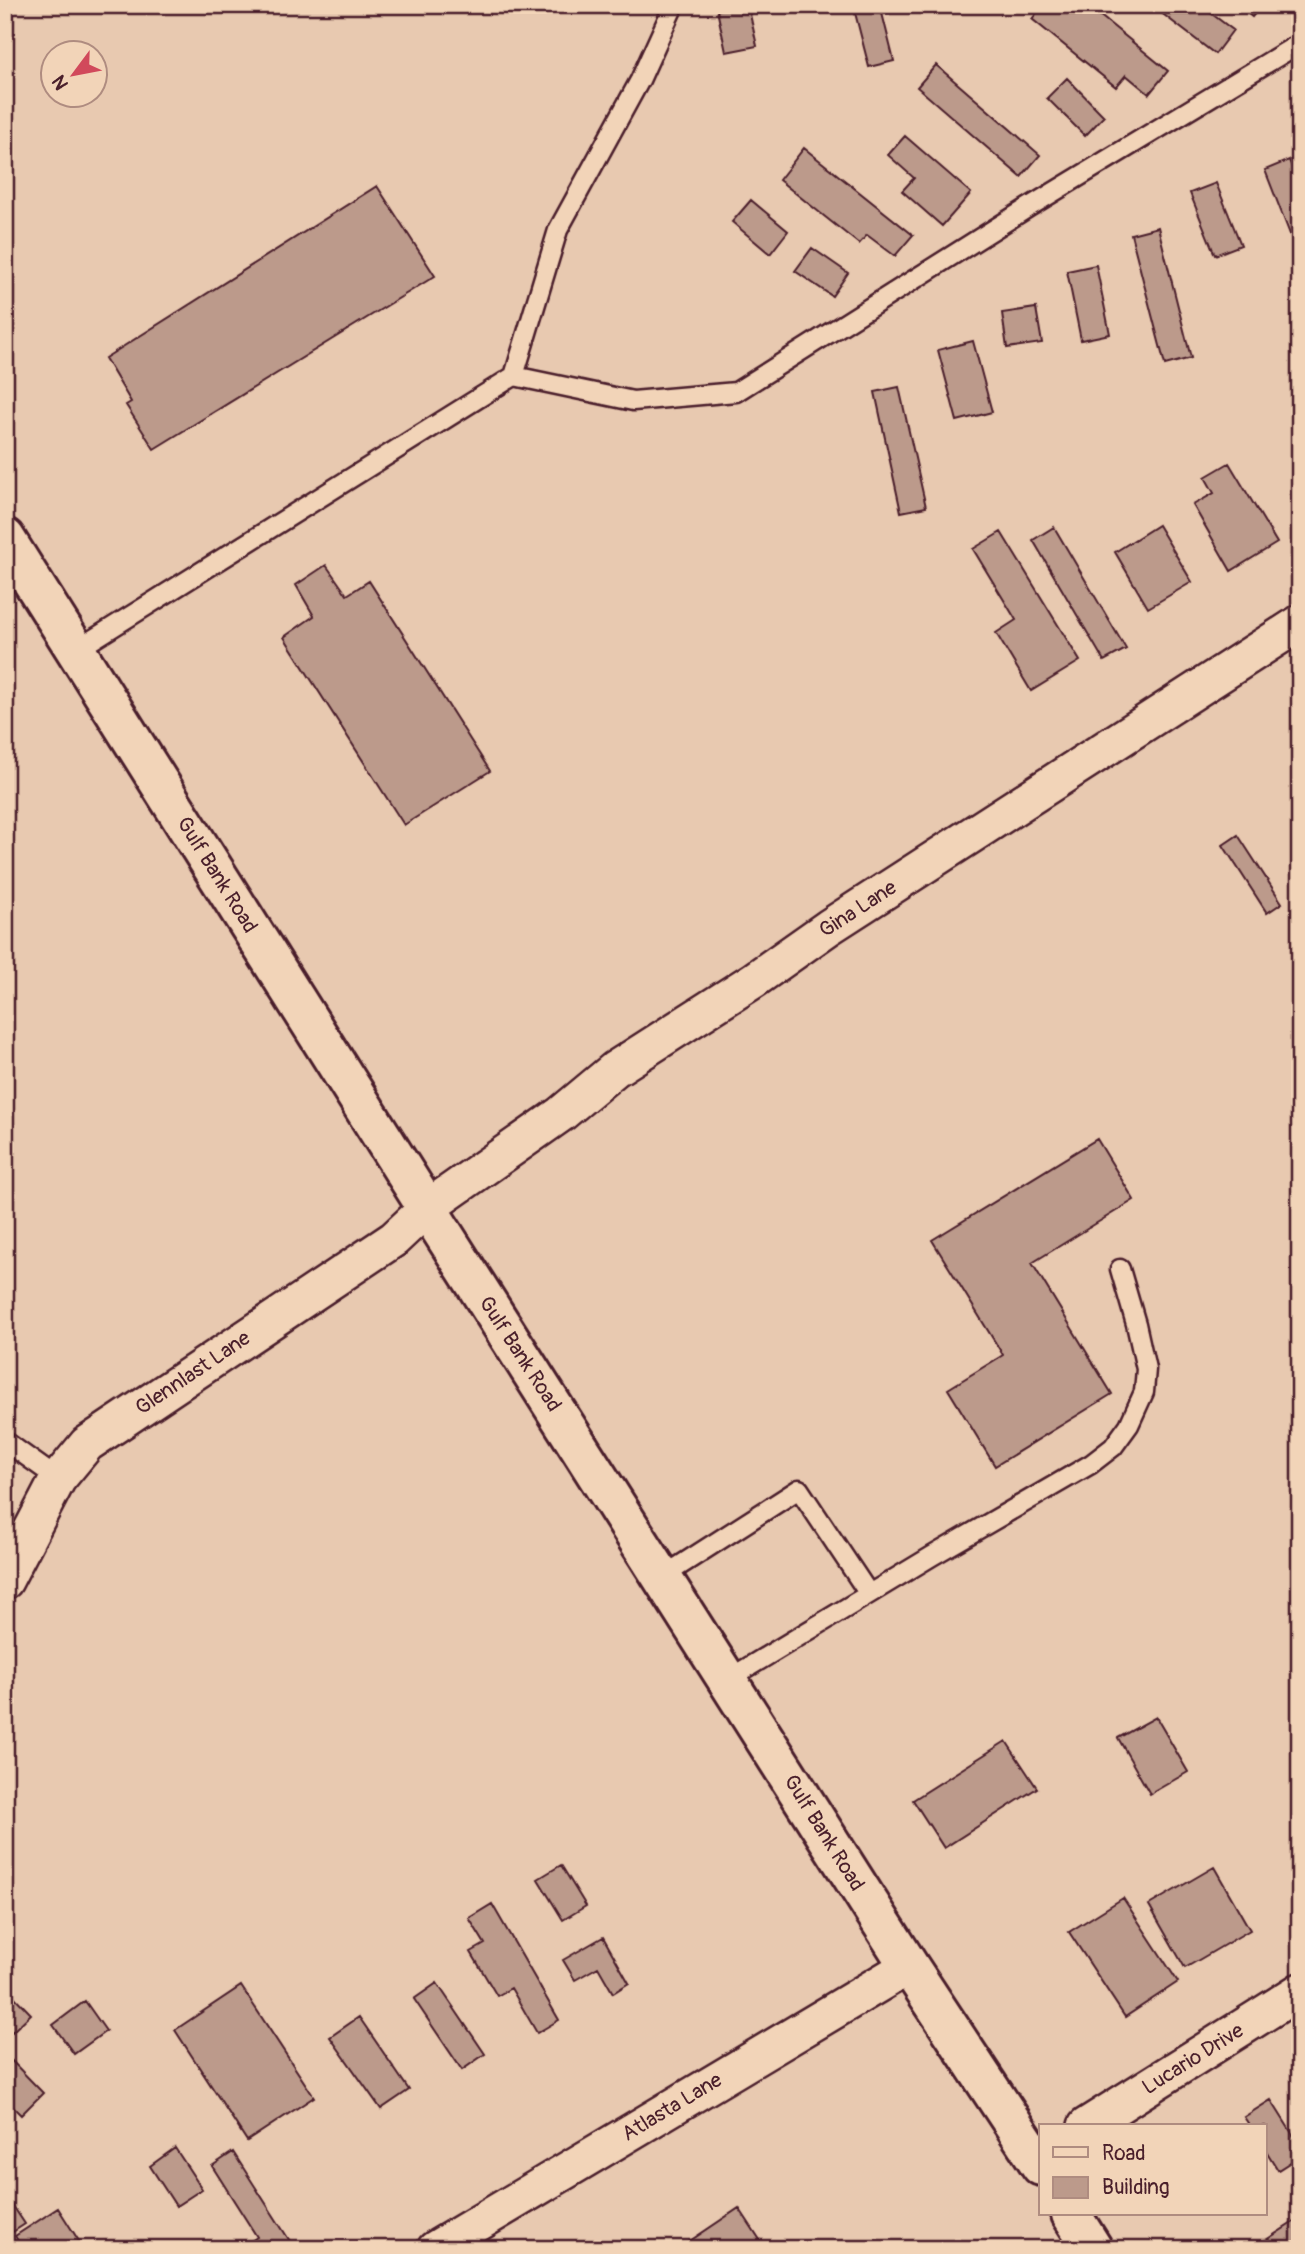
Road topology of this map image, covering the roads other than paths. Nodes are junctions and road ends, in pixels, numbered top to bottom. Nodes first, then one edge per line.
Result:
1 (674, 5) edge
2 (1300, 43) edge
3 (514, 376) junction
4 (5, 538) edge
5 (1300, 623) edge
6 (76, 650) junction
7 (427, 1208) junction
8 (1120, 1269) dead end
9 (5, 1441) edge
10 (58, 1479) junction
11 (662, 1577) junction
12 (5, 1581) edge
13 (869, 1594) junction
14 (727, 1680) junction
15 (909, 1966) junction
16 (1300, 1991) edge
17 (1089, 2124) edge
18 (1039, 2160) edge
19 (1072, 2216) edge
20 (435, 2249) edge
21 (1093, 2249) edge

1 - 3 lane
2 - 3 lane
3 - 6 lane
4 - 6 main road, Gulf Bank Road
5 - 7 street, Gina Lane
6 - 7 main road, Gulf Bank Road
7 - 10 street, Glennlast Lane
7 - 11 main road, Gulf Bank Road
8 - 13 lane
9 - 10 lane
10 - 12 street, Glennlast Lane
11 - 13 lane
11 - 14 main road, Gulf Bank Road
13 - 14 lane
14 - 15 main road, Gulf Bank Road
15 - 18 main road, Gulf Bank Road
15 - 20 street, Atlasta Lane
16 - 17 street, Lucario Drive
19 - 21 main road

